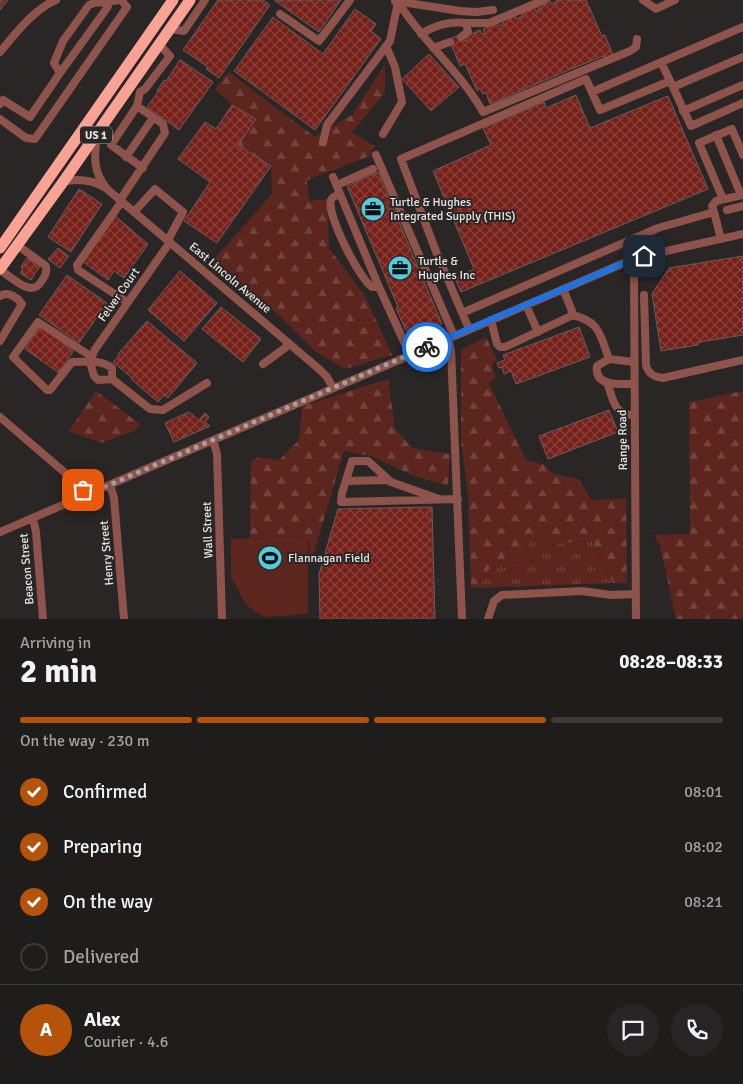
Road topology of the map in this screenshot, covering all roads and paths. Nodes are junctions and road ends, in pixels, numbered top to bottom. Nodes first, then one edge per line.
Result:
1 (56, 0) edge
2 (110, 0) edge
3 (173, 0) edge
4 (190, 0) edge
5 (205, 0) edge
6 (350, 0) edge
7 (409, 0) edge
8 (544, 0) edge
9 (643, 0) edge
10 (675, 0) edge
11 (396, 1) edge
12 (493, 10) dead end
13 (280, 14) dead end
14 (466, 23) junction
15 (743, 27) edge
16 (170, 29) junction
17 (421, 34) junction
18 (461, 37) dead end
19 (637, 39) dead end
20 (450, 42) dead end
21 (386, 46) junction
22 (433, 48) junction
23 (0, 52) edge
24 (743, 57) edge
25 (661, 62) junction
26 (60, 73) junction
27 (672, 84) junction
28 (743, 85) edge
29 (135, 89) junction
30 (592, 92) junction
31 (743, 103) edge
32 (0, 104) edge
33 (138, 106) junction
34 (683, 111) junction
35 (30, 117) junction
36 (0, 118) edge
37 (153, 118) junction
38 (42, 128) junction
39 (97, 132) junction
40 (383, 134) dead end
41 (716, 135) junction
42 (323, 142) dead end
43 (376, 154) dead end
44 (743, 155) edge
45 (126, 157) junction
46 (142, 168) junction
47 (373, 170) dead end
48 (333, 177) dead end
49 (63, 182) junction
50 (336, 185) junction
51 (107, 189) junction
52 (340, 194) junction
53 (742, 195) edge
54 (723, 199) junction
55 (121, 201) junction
56 (743, 206) edge
57 (727, 210) dead end
58 (134, 212) junction
59 (714, 212) junction
60 (743, 234) edge
61 (358, 236) junction
62 (721, 239) junction
63 (169, 241) junction
64 (344, 242) junction
65 (17, 245) junction
66 (0, 248) edge
67 (631, 260) junction
68 (0, 269) edge
69 (379, 287) junction
70 (563, 289) junction
71 (644, 295) dead end
72 (0, 296) edge
73 (128, 302) junction
74 (526, 305) junction
75 (462, 313) junction
76 (572, 315) junction
77 (490, 320) junction
78 (469, 329) junction
79 (538, 332) junction
80 (451, 337) junction
81 (1, 338) edge
82 (289, 343) junction
83 (410, 355) junction
84 (91, 359) junction
85 (609, 359) junction
86 (743, 360) edge
87 (634, 362) junction
88 (263, 364) dead end
89 (112, 379) junction
90 (607, 382) junction
91 (207, 383) dead end
92 (634, 384) junction
93 (333, 388) junction
94 (634, 415) junction
95 (0, 417) edge
96 (213, 440) junction
97 (388, 480) junction
98 (346, 481) junction
99 (110, 485) junction
100 (86, 495) junction
101 (439, 499) junction
102 (458, 499) junction
103 (33, 518) junction
104 (0, 532) edge
105 (636, 594) junction
106 (43, 619) edge
107 (124, 619) edge
108 (222, 619) edge
109 (462, 619) edge
110 (488, 619) edge
111 (636, 619) edge

1 - 23 street
2 - 26 street
2 - 26 street
2 - 38 street
3 - 66 highway, US 1
4 - 16 highway, US 1
5 - 16 street
6 - 13 street
7 - 11 street
8 - 14 street
9 - 10 street
11 - 12 street
11 - 17 street
11 - 21 street
14 - 17 street
14 - 18 street
15 - 25 street
16 - 29 highway, US 1
17 - 22 street
19 - 22 street
20 - 22 street
21 - 40 street
21 - 42 street
24 - 27 street
25 - 27 street
25 - 30 street
26 - 35 street
27 - 30 street
27 - 34 street
28 - 34 street
29 - 33 street
29 - 39 highway, US 1
30 - 75 street
31 - 34 street
32 - 35 street
33 - 37 street
33 - 45 street
35 - 38 street
36 - 38 street
37 - 45 street
37 - 46 street
39 - 49 highway, US 1
39 - 51 street, East Lincoln Avenue
41 - 44 street
41 - 53 street
41 - 54 street
43 - 80 street
45 - 46 street
46 - 55 street
47 - 50 street
48 - 50 street
49 - 51 street, East Lincoln Avenue
49 - 65 highway, US 1
50 - 52 street
51 - 55 street, East Lincoln Avenue
52 - 61 street
52 - 64 street
53 - 54 street
54 - 59 street
55 - 58 street, East Lincoln Avenue
55 - 73 street
56 - 57 street
58 - 63 street, East Lincoln Avenue
58 - 63 street, Felver Court
59 - 62 street
59 - 75 street
60 - 62 street
61 - 64 street
61 - 69 street
62 - 67 street
63 - 73 street, Felver Court
63 - 82 street, East Lincoln Avenue
64 - 69 street
65 - 68 highway, US 1
65 - 68 street
67 - 70 street
67 - 87 street, Range Road
69 - 83 street
70 - 74 street
70 - 76 street
71 - 86 street
72 - 81 street
73 - 84 street, Felver Court
74 - 77 street
74 - 79 street
75 - 78 street
76 - 79 street
76 - 85 street
77 - 78 street
77 - 79 street
78 - 80 street
80 - 83 street
80 - 102 street
82 - 88 street
82 - 93 street, East Lincoln Avenue
83 - 93 street
84 - 84 street
84 - 89 street
84 - 89 street
85 - 87 street
85 - 90 street
87 - 92 street, Range Road
89 - 91 street
90 - 92 street
90 - 94 street
92 - 94 street, Range Road
93 - 96 street
94 - 105 street, Range Road
95 - 100 street
96 - 99 street
96 - 108 street, Wall Street
97 - 98 street
97 - 98 street
97 - 101 street
98 - 101 street
99 - 100 street
99 - 107 street, Henry Street
100 - 103 street
101 - 102 street
102 - 109 street
103 - 104 street
103 - 106 street, Beacon Street
105 - 110 street
105 - 111 street, Range Road

